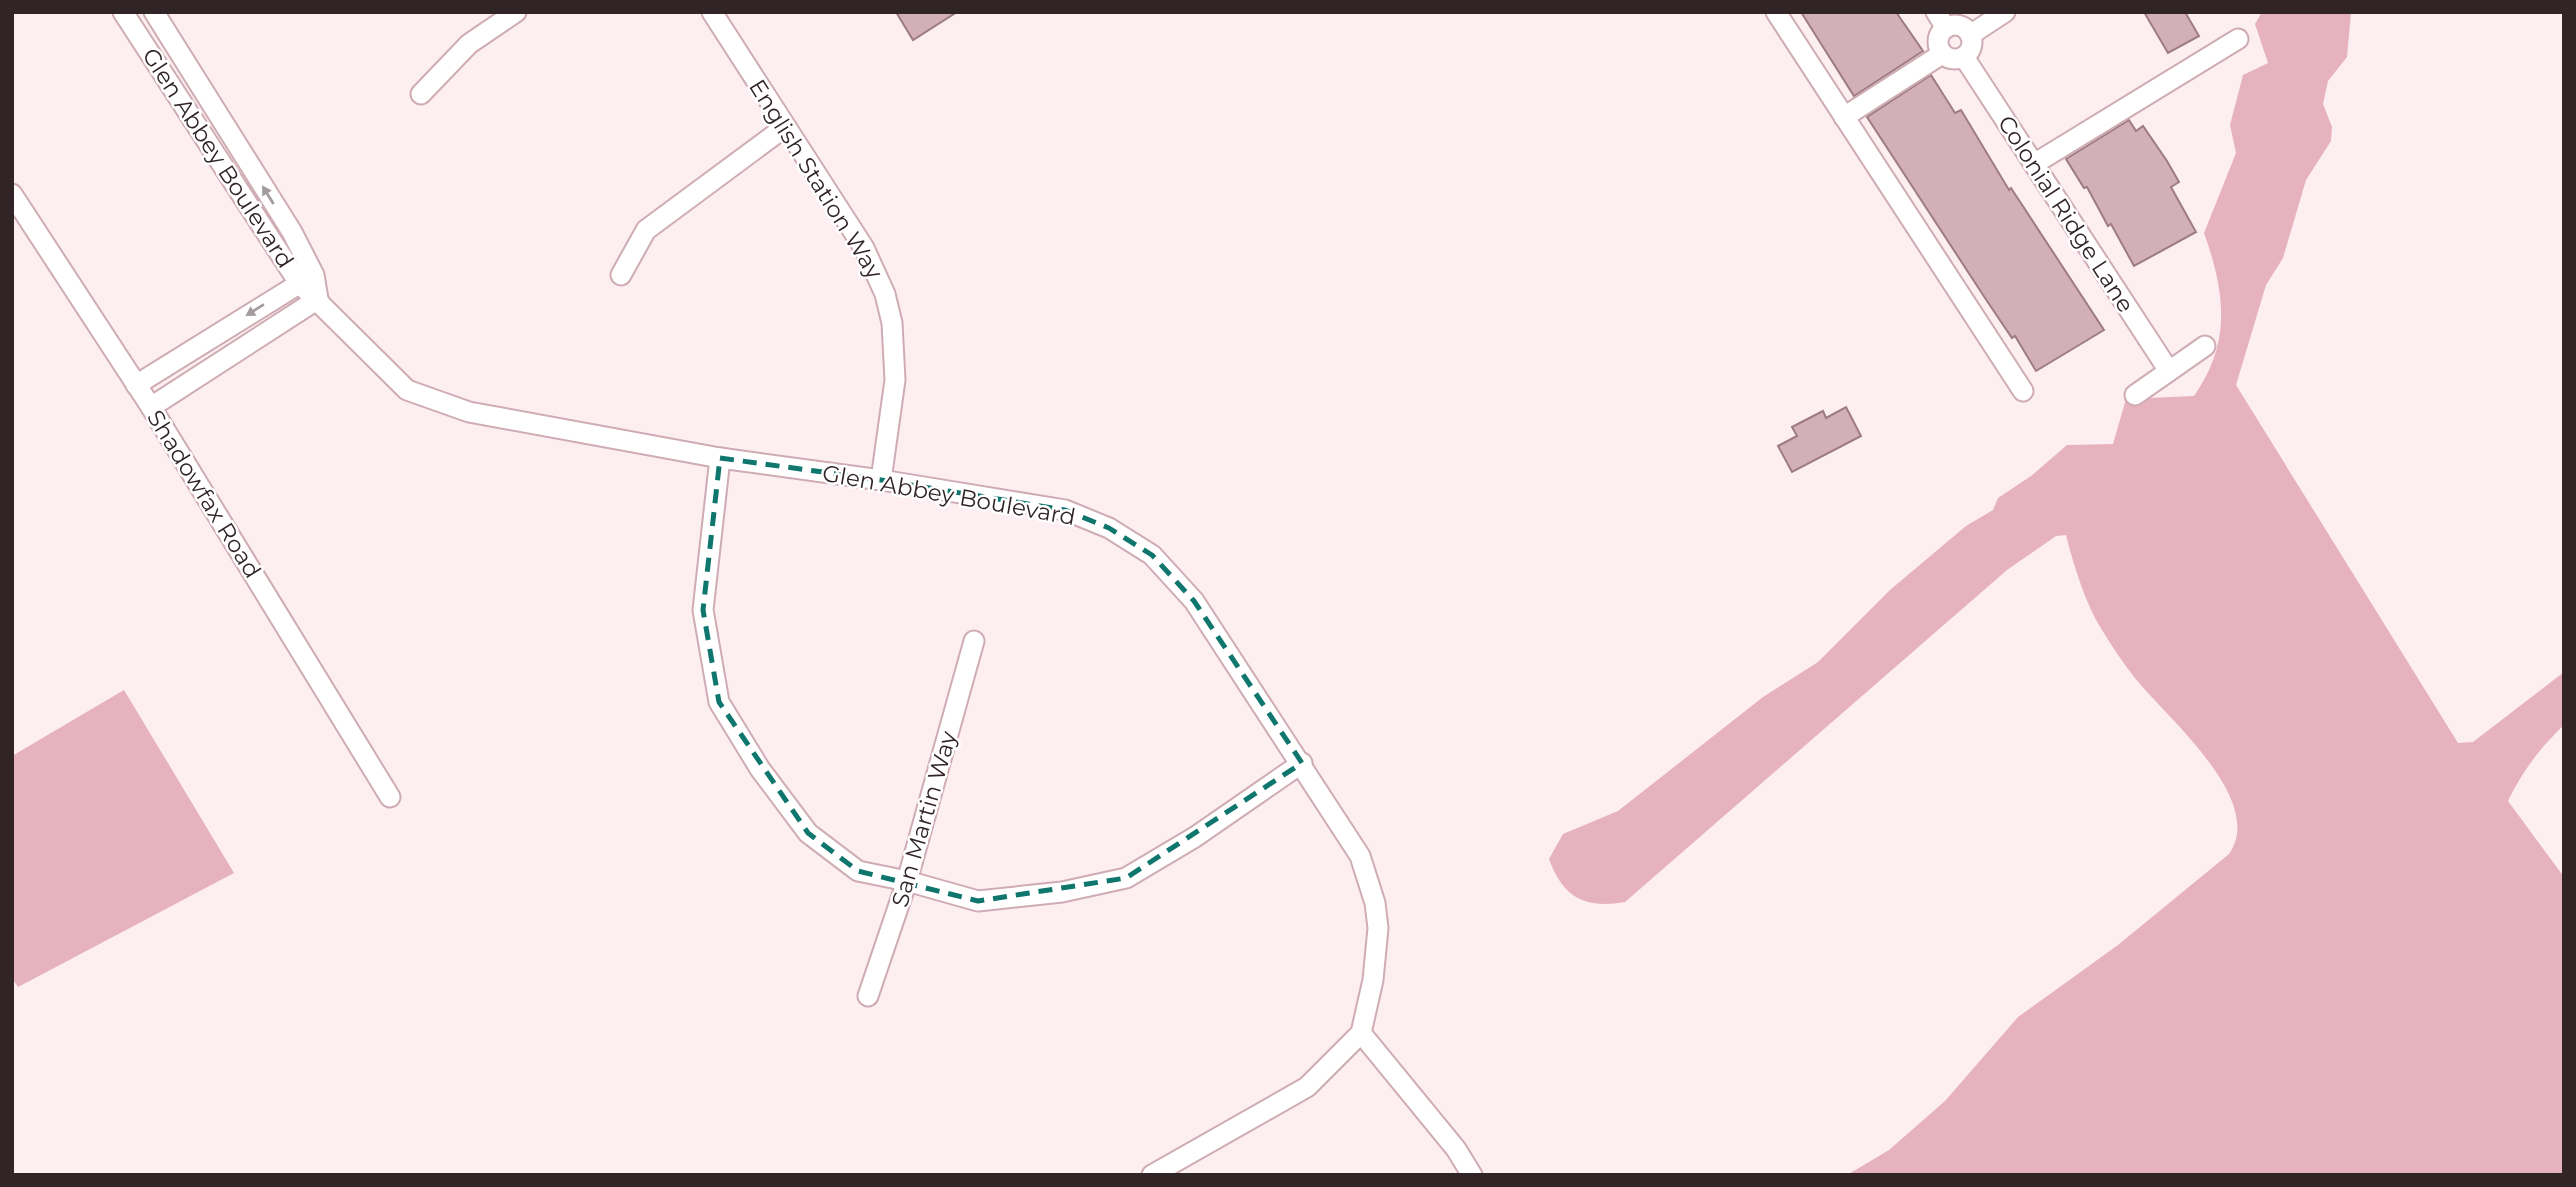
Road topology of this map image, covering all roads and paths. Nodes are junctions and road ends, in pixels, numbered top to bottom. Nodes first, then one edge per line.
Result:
1 (123, 12) edge
2 (153, 12) edge
3 (516, 12) edge
4 (712, 12) edge
5 (1776, 12) edge
6 (2005, 12) edge
7 (1941, 20) edge
8 (1970, 34) junction
9 (2238, 39) dead end
10 (1942, 54) junction
11 (1964, 57) junction
12 (421, 94) dead end
13 (1844, 117) junction
14 (785, 127) junction
15 (2034, 164) junction
16 (12, 194) edge
17 (621, 275) dead end
18 (307, 279) junction
19 (318, 299) junction
20 (2205, 346) dead end
21 (2169, 371) junction
22 (136, 385) junction
23 (2023, 391) dead end
24 (2135, 395) dead end
25 (151, 407) junction
26 (720, 458) junction
27 (881, 480) junction
28 (974, 641) dead end
29 (1301, 763) junction
30 (390, 797) dead end
31 (907, 881) junction
32 (868, 996) dead end
33 (1360, 1033) junction
34 (1152, 1175) edge
35 (1472, 1175) edge

1 - 18 street, Glen Abbey Boulevard
18 -> 2 street, Glen Abbey Boulevard
3 - 12 street
4 - 14 street, English Station Way
5 - 13 street
6 - 8 street
7 - 8 street
7 - 10 street
8 - 11 street
9 - 15 street
10 - 11 street
10 - 13 street
11 - 15 street, Colonial Ridge Lane
13 - 23 street
14 - 17 street
14 - 27 street, English Station Way
15 - 21 street, Colonial Ridge Lane
16 - 22 street, Shadowfax Road
18 - 19 street, Glen Abbey Boulevard
18 -> 22 street
19 - 25 street
19 - 26 street, Glen Abbey Boulevard
20 - 21 street
21 - 24 street
22 - 25 street, Shadowfax Road
25 - 30 street, Shadowfax Road
26 - 27 street, Glen Abbey Boulevard
26 - 31 street
27 - 29 street, Glen Abbey Boulevard
28 - 31 street, San Martin Way
29 - 31 street
29 - 33 street, Glen Abbey Boulevard
31 - 32 street, San Martin Way
33 - 34 street
33 - 35 street

